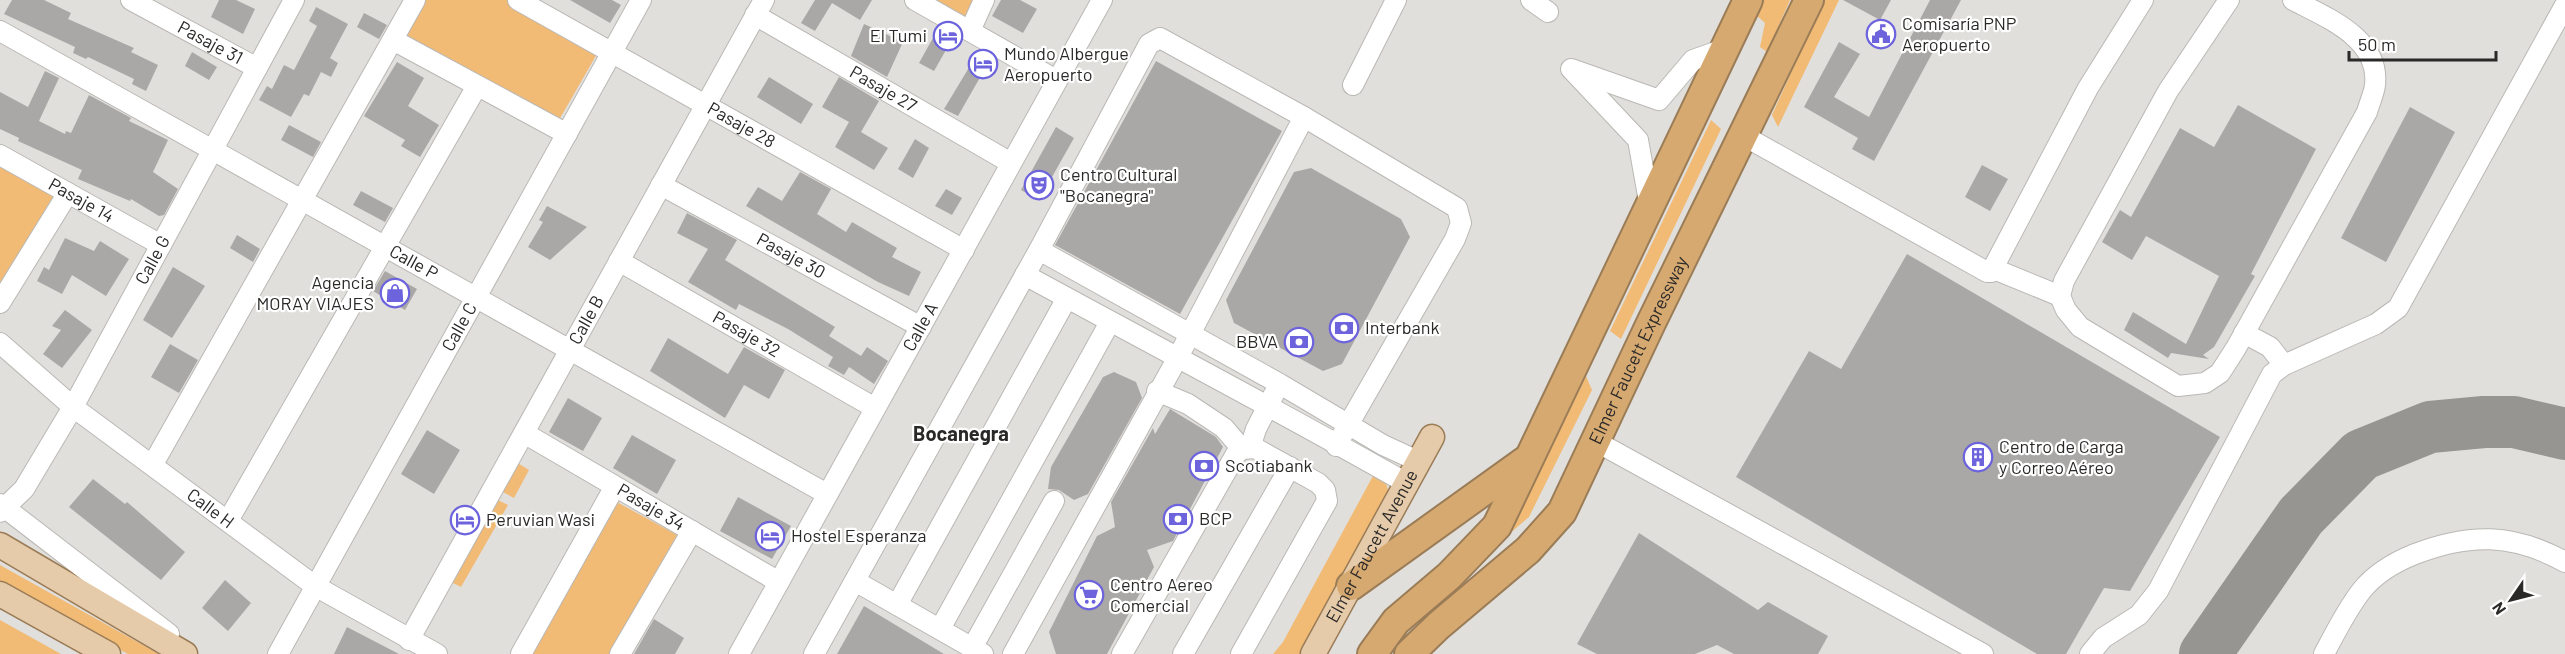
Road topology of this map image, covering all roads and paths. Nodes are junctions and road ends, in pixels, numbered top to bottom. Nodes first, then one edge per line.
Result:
1 (130, 0) edge
2 (294, 0) edge
3 (415, 0) edge
4 (641, 0) edge
5 (915, 0) edge
6 (984, 0) edge
7 (1102, 0) edge
8 (1396, 0) edge
9 (1531, 0) edge
10 (1748, 0) edge
11 (1809, 0) edge
12 (2143, 0) edge
13 (2229, 0) edge
14 (2293, 0) edge
15 (520, 1) edge
16 (2565, 5) edge
17 (760, 8) edge
18 (1548, 12) dead end
19 (0, 30) edge
20 (970, 31) junction
21 (393, 40) junction
22 (1724, 49) junction
23 (612, 53) junction
24 (257, 68) junction
25 (1056, 80) junction
26 (1353, 85) dead end
27 (477, 86) junction
28 (706, 105) junction
29 (1304, 117) junction
30 (567, 134) junction
31 (1744, 136) junction
32 (213, 150) junction
33 (0, 155) edge
34 (1011, 163) junction
35 (662, 185) junction
36 (68, 193) junction
37 (302, 200) junction
38 (1650, 207) junction
39 (161, 245) junction
40 (386, 246) junction
41 (964, 250) junction
42 (1039, 250) junction
43 (619, 261) junction
44 (1994, 269) junction
45 (1025, 275) junction
46 (476, 297) junction
47 (2060, 297) junction
48 (1067, 298) junction
49 (0, 303) edge
50 (1110, 322) junction
51 (921, 327) junction
52 (2244, 333) junction
53 (1190, 335) junction
54 (0, 343) edge
55 (570, 350) junction
56 (1177, 359) junction
57 (2284, 365) junction
58 (1280, 384) junction
59 (1157, 391) junction
60 (1268, 405) junction
61 (73, 406) junction
62 (875, 408) junction
63 (1349, 424) junction
64 (524, 433) junction
65 (1432, 437) dead end
66 (1595, 441) junction
67 (1336, 446) junction
68 (1246, 448) junction
69 (1529, 458) junction
70 (1420, 462) junction
71 (153, 464) junction
72 (1290, 467) junction
73 (1408, 484) junction
74 (614, 488) junction
75 (828, 494) junction
76 (1054, 501) dead end
77 (2, 508) edge
78 (229, 519) junction
79 (692, 531) junction
80 (0, 545) edge
81 (2565, 562) edge
82 (855, 581) junction
83 (779, 582) junction
84 (315, 586) junction
85 (1351, 586) junction
86 (0, 594) edge
87 (897, 605) junction
88 (940, 629) junction
89 (409, 640) junction
90 (978, 651) edge
91 (108, 654) edge
92 (185, 654) edge
93 (195, 654) edge
94 (278, 654) edge
95 (437, 654) edge
96 (521, 654) edge
97 (620, 654) edge
98 (740, 654) edge
99 (814, 654) edge
100 (1013, 654) edge
101 (1123, 654) edge
102 (1183, 654) edge
103 (1241, 654) edge
104 (1312, 654) edge
105 (1372, 654) edge
106 (1409, 654) edge
107 (1983, 654) edge
108 (2090, 654) edge
109 (2324, 654) edge

1 - 24 street, Pasaje 31
2 - 24 street, Calle G
3 - 21 street
4 - 23 street, Calle C
5 - 20 street
6 - 20 street
7 - 25 street, Calle A
8 - 26 street
9 - 18 street
10 - 22 highway
11 - 31 highway, Elmer Faucett Expressway
12 - 44 street
13 - 47 street
14 - 52 street
15 - 23 street, Pasaje 28
16 - 57 street
17 - 28 street, Calle B
17 - 34 street, Pasaje 27
19 - 32 street, Calle P
20 - 25 street
21 - 27 street
21 - 37 street
22 - 38 highway
22 - 38 street
23 - 28 street, Pasaje 28
23 - 30 street, Calle C
24 - 32 street, Calle G
25 - 34 street, Calle A
27 - 30 street
27 - 40 street
28 - 35 street, Calle B
28 - 41 street, Pasaje 28
29 - 42 street
29 - 53 street
29 - 63 street
30 - 46 street, Calle C
31 - 44 street
31 - 66 highway, Elmer Faucett Expressway
32 - 37 street, Calle P
32 - 39 street, Calle G
33 - 36 street, Pasaje 14
34 - 41 street, Calle A
35 - 43 street, Calle B
35 - 51 street, Pasaje 30
36 - 39 street, Pasaje 14
36 - 49 street
37 - 40 street, Calle P
37 - 71 street
38 - 69 highway
39 - 61 street, Calle G
40 - 46 street, Calle P
40 - 78 street
41 - 51 street, Calle A
42 - 45 street
42 - 53 street
43 - 55 street, Calle B
43 - 62 street, Pasaje 32
44 - 47 street
45 - 48 street
45 - 82 street
46 - 55 street, Calle P
46 - 84 street, Calle C
47 - 52 street
48 - 50 street
48 - 87 street
50 - 56 street
50 - 88 street
51 - 62 street, Calle A
52 - 57 street
53 - 56 street
53 - 58 street
54 - 61 street, Calle H
55 - 64 street, Calle B
55 - 75 street, Calle P
56 - 59 street
56 - 60 street
57 - 108 street
58 - 60 street
58 - 63 street
59 - 68 street
59 - 100 street
60 - 67 street
60 - 68 street
61 - 71 street, Calle H
61 - 77 street, Calle G
62 - 75 street, Calle A
63 - 67 street
63 - 70 street
64 - 74 street, Pasaje 34
64 - 89 street, Calle B
65 - 70 main road, Elmer Faucett Avenue
66 - 106 highway, Elmer Faucett Expressway
66 - 107 street
67 - 73 street
68 - 72 street
68 - 101 street
69 - 85 highway
69 - 105 highway
70 - 73 main road, Elmer Faucett Avenue
71 - 78 street, Calle H
72 - 102 street
72 - 103 street
73 - 85 main road, Elmer Faucett Avenue
74 - 79 street, Pasaje 34
74 - 96 street
75 - 83 street, Calle A
76 - 90 street
77 - 93 street
78 - 84 street, Calle H
79 - 83 street, Pasaje 34
79 - 97 street
80 - 92 main road
81 - 109 street
82 - 87 street
82 - 99 street
83 - 98 street, Calle A
84 - 89 street, Calle H
84 - 94 street, Calle C
85 - 104 main road, Elmer Faucett Avenue
86 - 91 main road
87 - 88 street
88 - 90 street
89 - 95 street, Calle H

